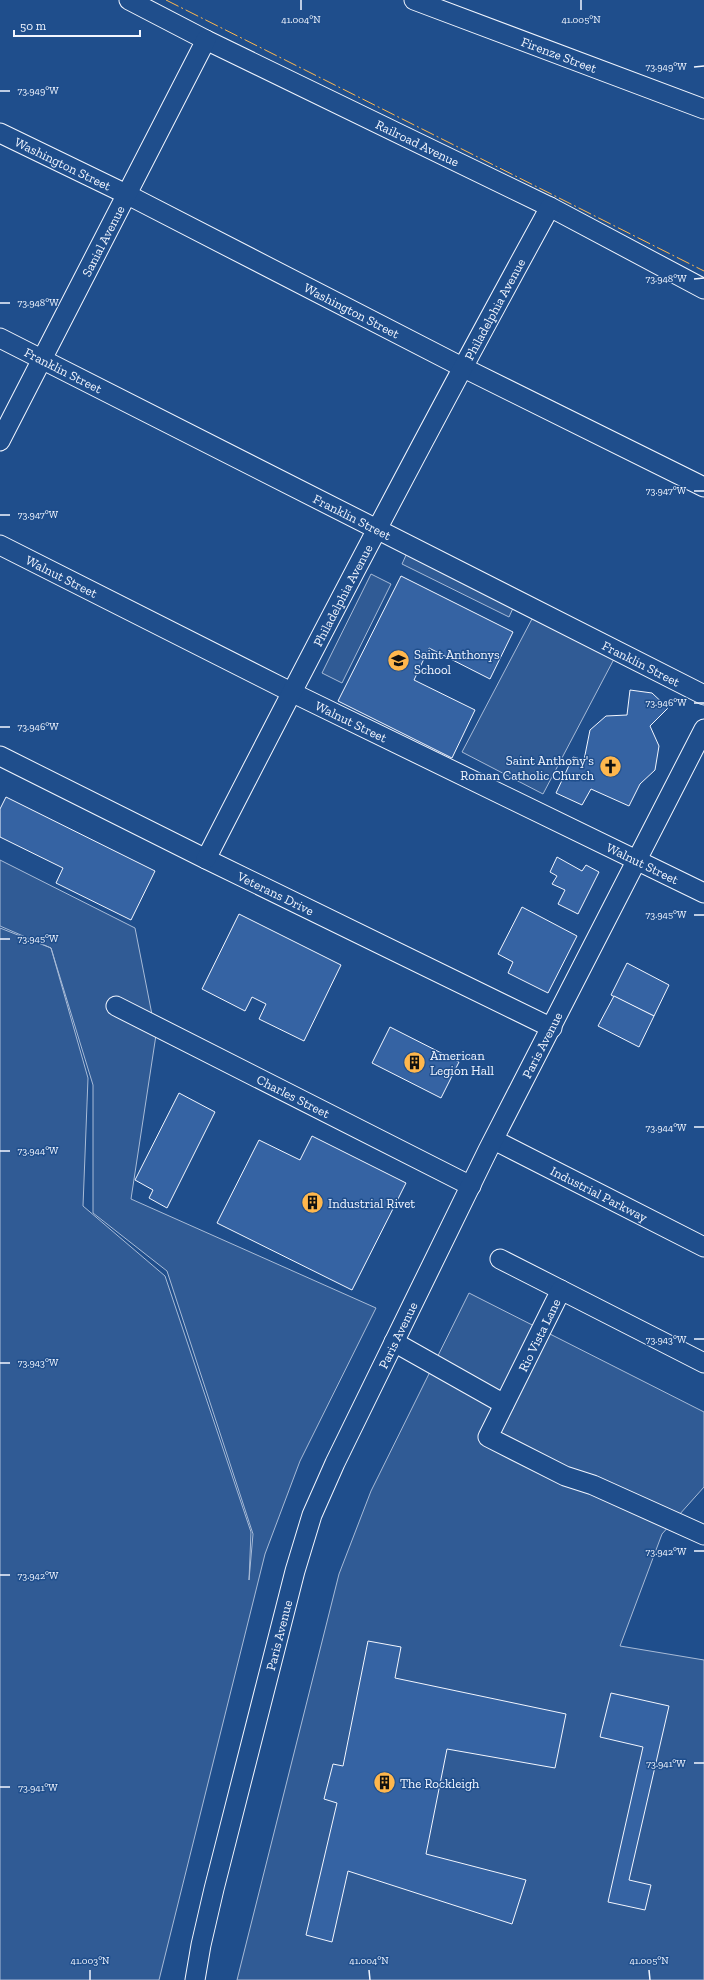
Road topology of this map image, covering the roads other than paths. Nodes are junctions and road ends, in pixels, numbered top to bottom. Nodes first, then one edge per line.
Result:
1 (129, 0) edge
2 (414, 0) edge
3 (206, 40) junction
4 (704, 109) edge
5 (0, 133) edge
6 (126, 194) junction
7 (550, 207) junction
8 (704, 288) edge
9 (0, 338) edge
10 (42, 359) junction
11 (462, 368) junction
12 (0, 441) edge
13 (704, 487) edge
14 (378, 530) junction
15 (0, 545) edge
16 (291, 692) junction
17 (704, 695) edge
18 (704, 729) edge
19 (0, 756) edge
20 (206, 859) junction
21 (637, 860) junction
22 (704, 893) edge
23 (116, 1006) dead end
24 (552, 1028) junction
25 (494, 1140) junction
26 (471, 1186) junction
27 (704, 1247) edge
28 (500, 1259) dead end
29 (561, 1290) junction
30 (394, 1342) junction
31 (704, 1363) edge
32 (504, 1404) junction
33 (704, 1535) edge
34 (196, 1980) edge

1 - 3 street, Railroad Avenue
2 - 4 street, Firenze Street
3 - 6 street, Sanial Avenue
3 - 7 street, Railroad Avenue
5 - 6 street, Washington Street
6 - 10 street, Sanial Avenue
6 - 11 street, Washington Street
7 - 8 street, Railroad Avenue
7 - 11 street, Philadelphia Avenue
9 - 10 street, Franklin Street
10 - 12 street, Sanial Avenue
10 - 14 street, Franklin Street
11 - 13 street, Washington Street
11 - 14 street, Philadelphia Avenue
14 - 16 street, Philadelphia Avenue
14 - 17 street, Franklin Street
15 - 16 street, Walnut Street
16 - 20 street, Philadelphia Avenue
16 - 21 street, Walnut Street
18 - 21 street, Paris Avenue
19 - 20 street, Veterans Drive
20 - 24 street, Veterans Drive
21 - 22 street, Walnut Street
21 - 24 street, Paris Avenue
23 - 26 street, Charles Street
24 - 25 street, Paris Avenue
25 - 26 street, Paris Avenue
25 - 27 street, Industrial Parkway
26 - 30 street, Paris Avenue
28 - 29 street
29 - 31 street, Rio Vista Lane
29 - 32 street, Rio Vista Lane
30 - 32 street
30 - 34 street, Paris Avenue
32 - 33 street, Rio Vista Lane

